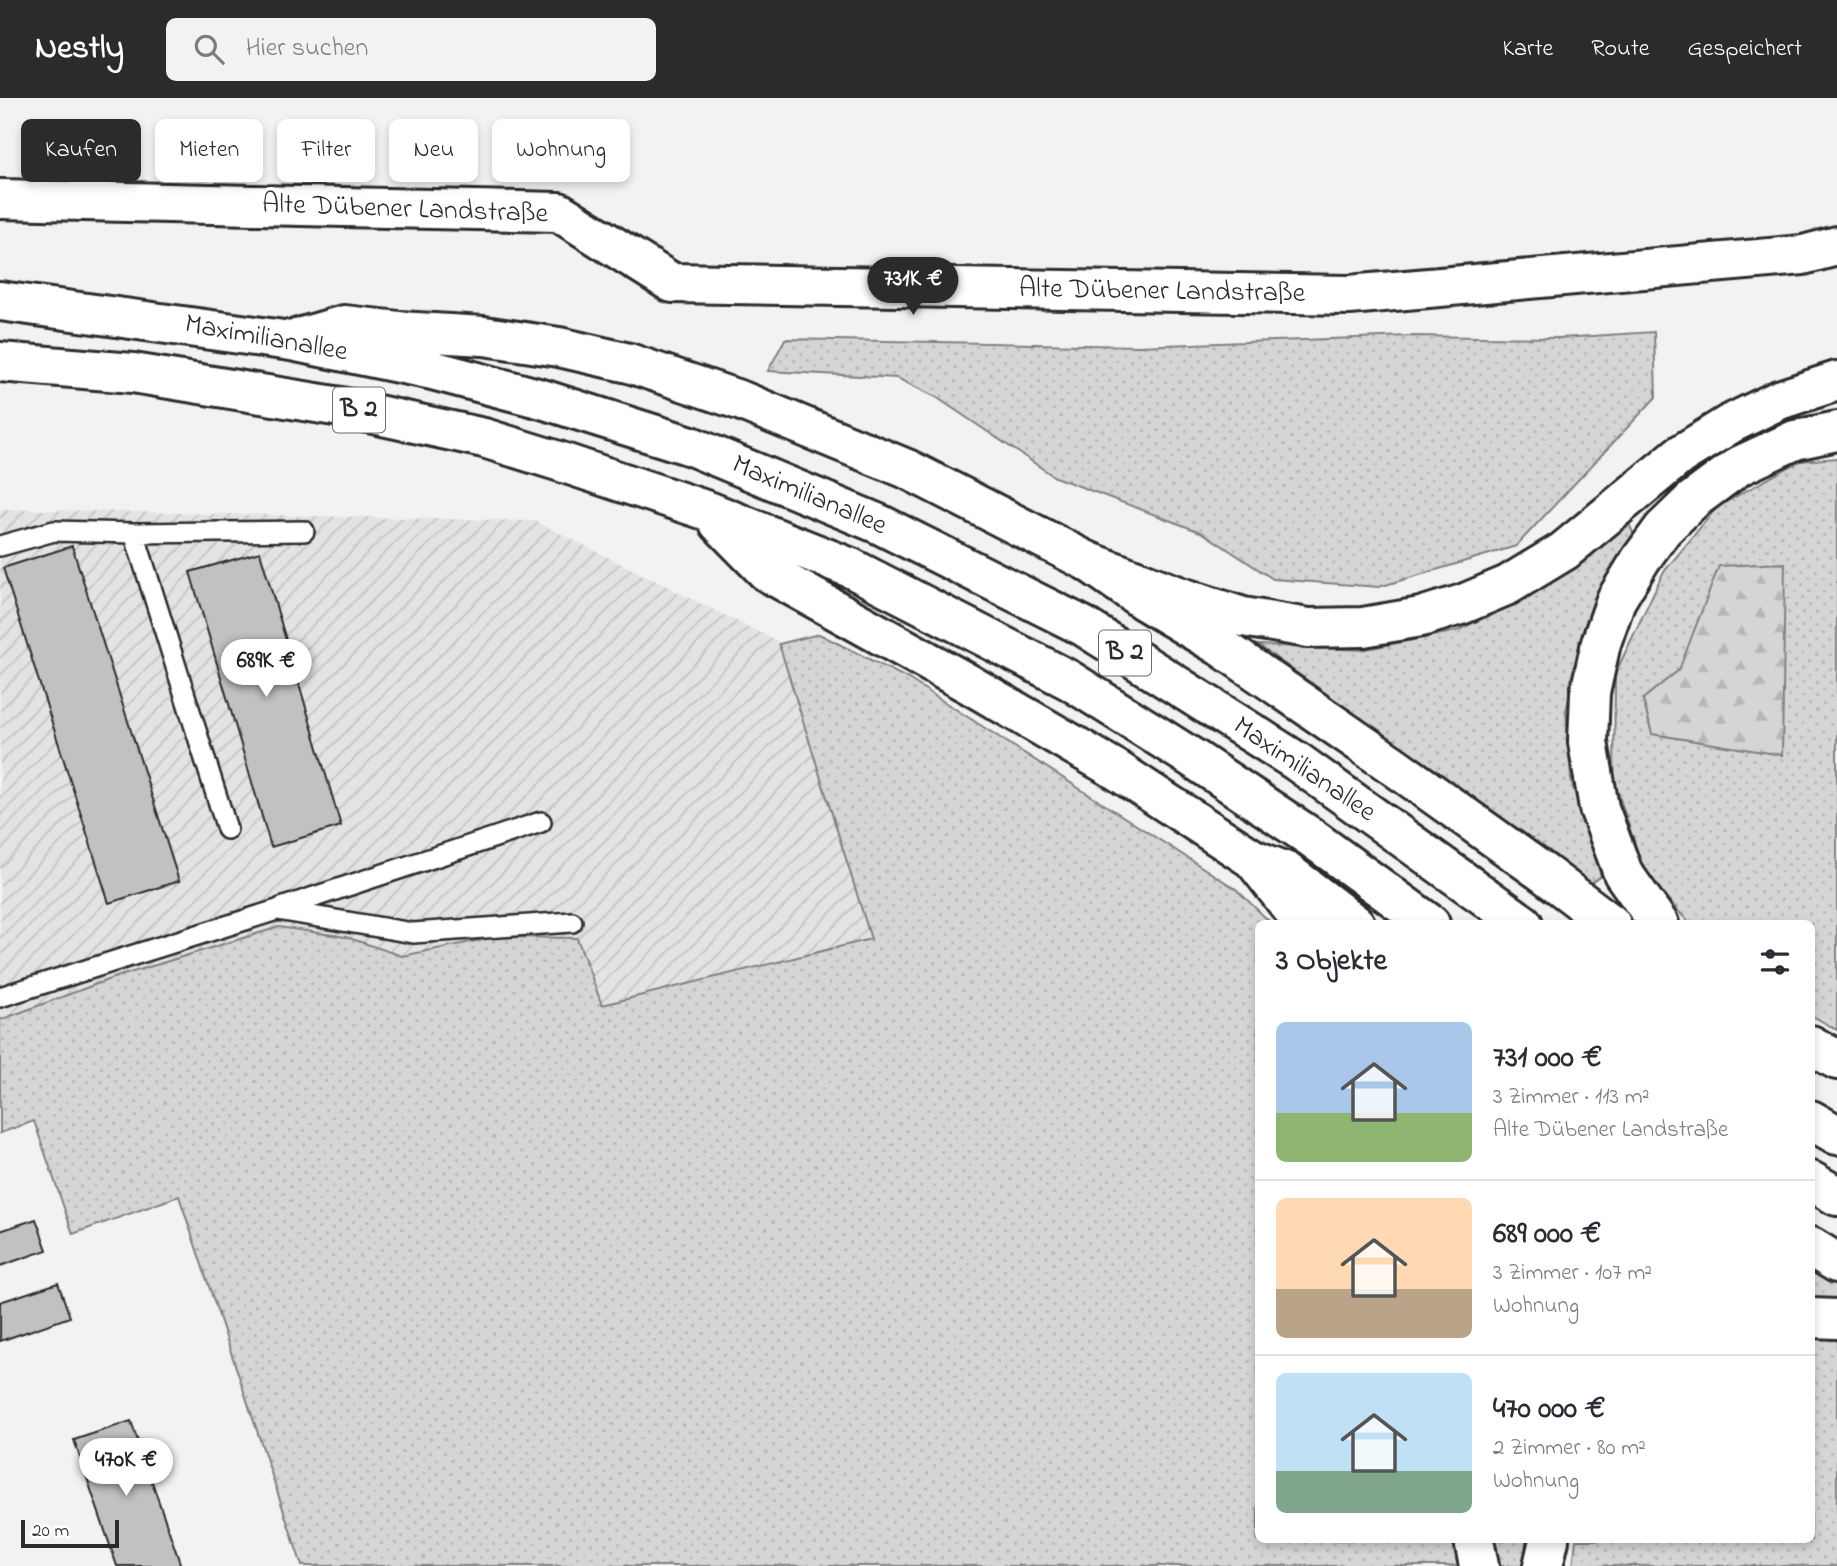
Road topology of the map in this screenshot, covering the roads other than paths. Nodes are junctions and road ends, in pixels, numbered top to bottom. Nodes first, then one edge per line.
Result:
1 (0, 199) edge
2 (1837, 246) edge
3 (0, 301) edge
4 (291, 341) junction
5 (0, 362) edge
6 (1837, 381) edge
7 (1837, 431) edge
8 (708, 511) junction
9 (304, 531) dead end
10 (134, 533) junction
11 (0, 546) edge
12 (1087, 561) junction
13 (541, 822) dead end
14 (227, 829) dead end
15 (1253, 859) junction
16 (277, 910) junction
17 (1301, 920) edge
18 (1350, 920) edge
19 (1424, 920) edge
20 (1517, 920) edge
21 (1606, 920) edge
22 (1656, 920) edge
23 (572, 922) dead end
24 (0, 997) edge
25 (1815, 1047) edge
26 (1837, 1060) edge
27 (1815, 1122) edge
28 (1837, 1135) edge
29 (1815, 1183) edge
30 (1837, 1196) edge
31 (1815, 1249) edge
32 (1837, 1263) edge
33 (1815, 1318) edge
34 (1837, 1319) edge
35 (1475, 1543) edge
36 (1548, 1543) edge
37 (1479, 1566) edge
38 (1543, 1566) edge

1 - 2 main road, Alte Dübener Landstraße
3 - 4 main road, Maximilianallee / B 2
4 - 12 main road
4 - 20 main road, Maximilianallee / B 2
5 - 8 main road, Maximilianallee / B 2
6 - 12 main road
7 - 22 main road
8 - 15 main road
8 - 19 main road, Maximilianallee / B 2
9 - 10 lane
10 - 11 lane
10 - 14 lane
12 - 21 main road
13 - 16 lane
15 - 17 main road
15 - 18 main road
16 - 23 lane
16 - 24 lane
25 - 26 main road
27 - 28 main road
29 - 30 main road
31 - 32 main road
33 - 34 main road
35 - 37 main road
36 - 38 main road

